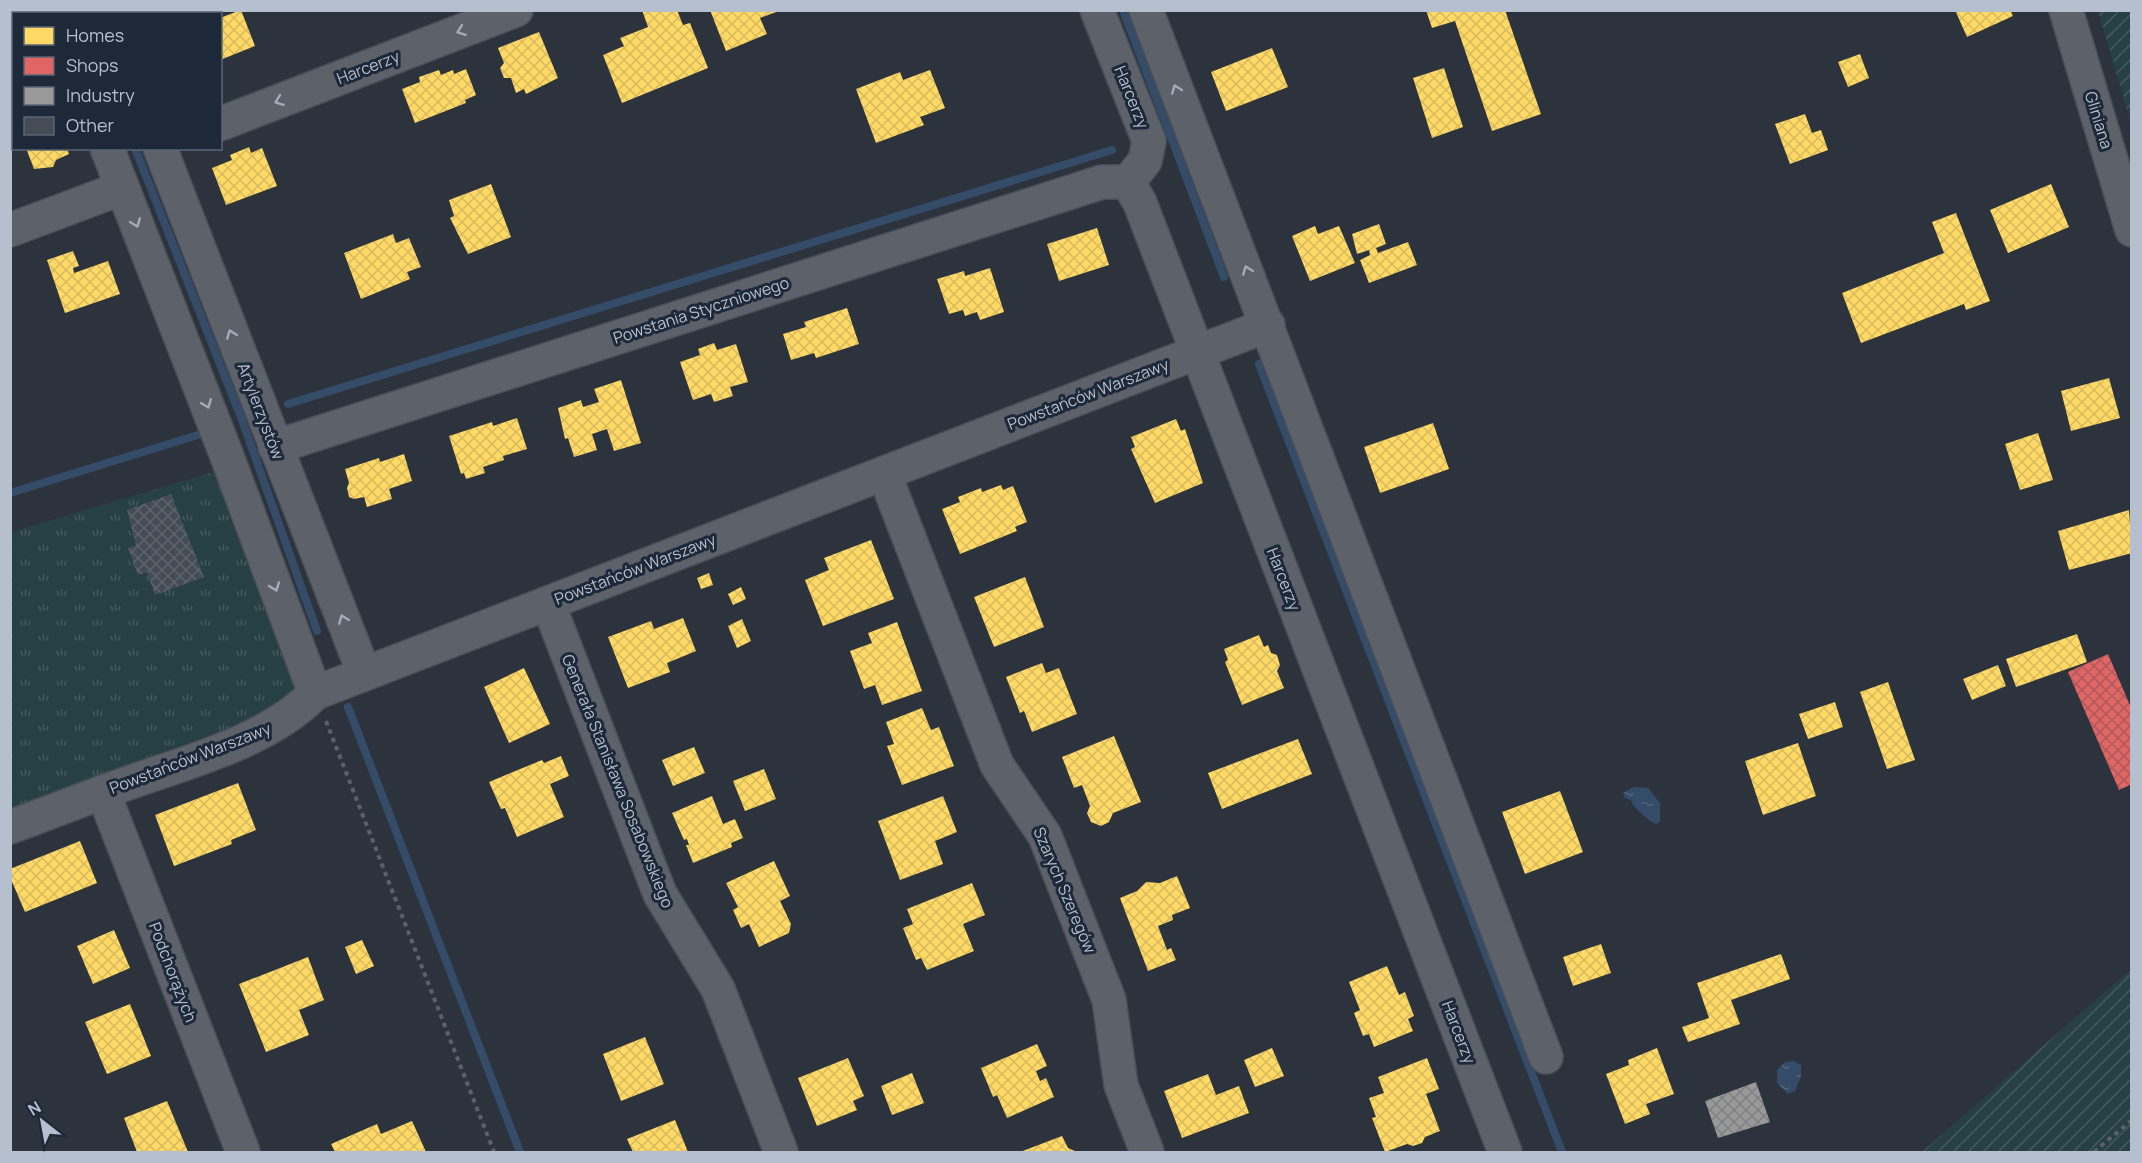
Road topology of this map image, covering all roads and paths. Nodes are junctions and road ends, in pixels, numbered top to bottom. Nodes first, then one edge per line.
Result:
1 (516, 10) edge
2 (1097, 10) edge
3 (1146, 10) edge
4 (2066, 10) edge
5 (222, 123) edge
6 (108, 150) edge
7 (161, 150) edge
8 (1128, 182) junction
9 (122, 188) junction
10 (10, 230) edge
11 (2132, 230) edge
12 (1268, 325) junction
13 (1196, 352) junction
14 (275, 447) junction
15 (884, 473) junction
16 (548, 603) junction
17 (364, 673) junction
18 (315, 693) junction
19 (103, 792) junction
20 (10, 827) edge
21 (1546, 1058) dead end
22 (2132, 1120) edge
23 (243, 1152) edge
24 (494, 1152) edge
25 (781, 1152) edge
26 (1147, 1152) edge
27 (1505, 1152) edge
28 (2094, 1152) edge

1 -> 5 street, Harcerzy
2 - 8 street, Harcerzy
12 -> 3 street
4 - 11 street, Gliniana
6 - 9 street
14 -> 7 street, Artylerzystów
8 - 13 street, Harcerzy
8 - 14 street, Powstania Styczniowego
9 - 10 street
9 -> 18 street
12 - 13 street, Powstańców Warszawy
12 - 21 street
13 - 15 street, Powstańców Warszawy
13 - 27 street, Harcerzy
17 -> 14 street, Artylerzystów
15 - 16 street, Powstańców Warszawy
15 - 26 street, Szarych Szeregów
16 - 17 street, Powstańców Warszawy
16 - 25 street, Generała Stanisława Sosabowskiego
17 - 18 street, Powstańców Warszawy
18 - 19 street, Powstańców Warszawy
18 - 24 path
19 - 20 street, Powstańców Warszawy
19 - 23 street, Podchorążych
22 - 28 path

